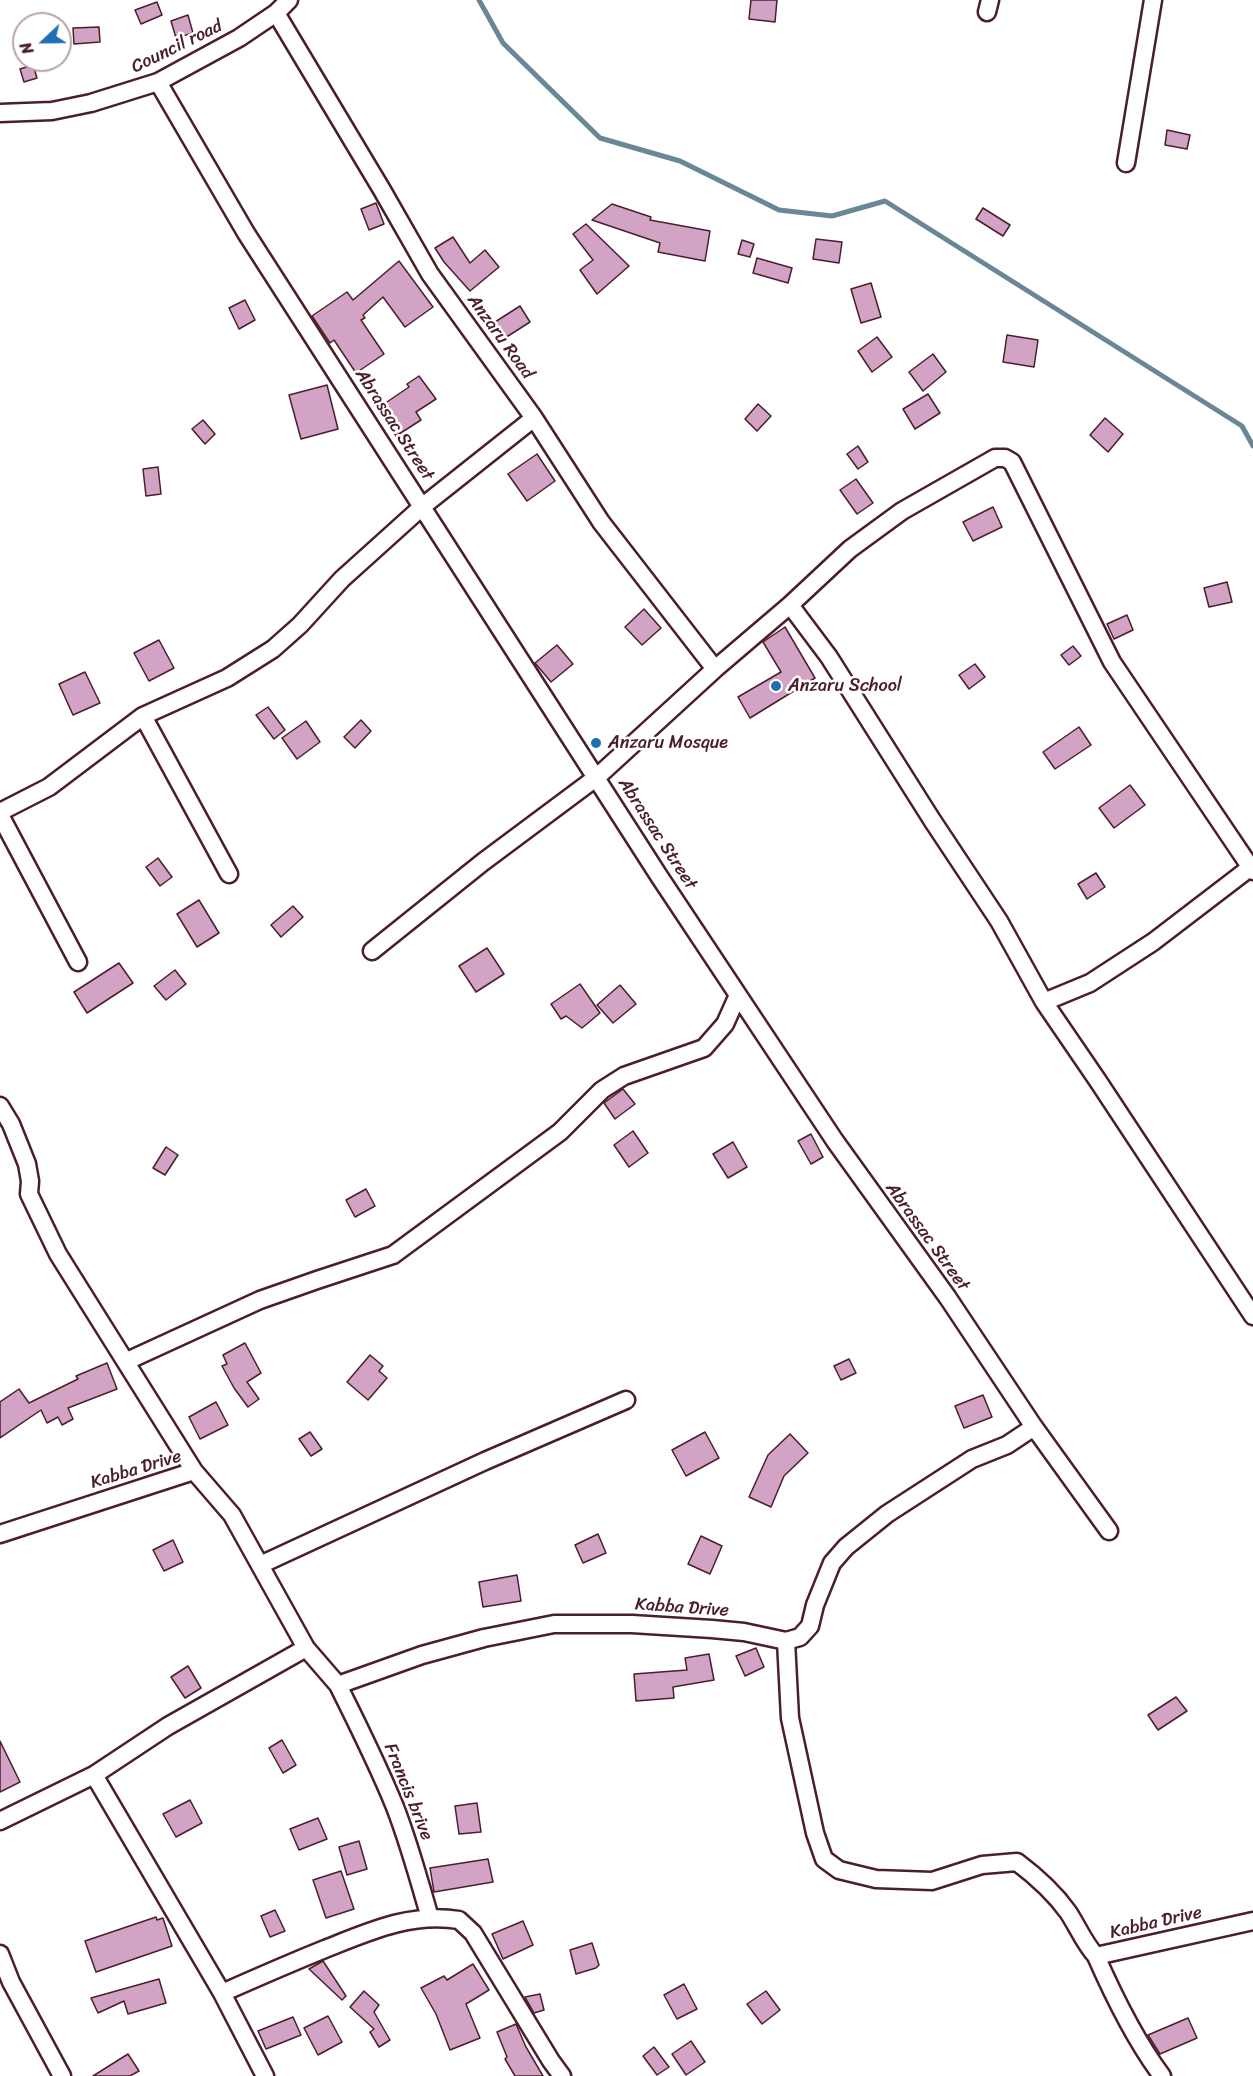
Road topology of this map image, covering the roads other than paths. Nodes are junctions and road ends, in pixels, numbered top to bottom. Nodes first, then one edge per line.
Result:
1 (289, 0) edge
2 (1153, 0) edge
3 (276, 13) junction
4 (158, 82) junction
5 (0, 113) edge
6 (1126, 163) dead end
7 (534, 418) junction
8 (423, 506) junction
9 (790, 605) junction
10 (715, 669) junction
11 (143, 716) junction
12 (597, 777) junction
13 (0, 814) edge
14 (1252, 869) edge
15 (229, 874) dead end
16 (372, 951) dead end
17 (78, 962) dead end
18 (738, 995) junction
19 (1044, 1002) junction
20 (0, 1106) edge
21 (1253, 1316) edge
22 (127, 1361) junction
23 (626, 1400) dead end
24 (1034, 1427) junction
25 (194, 1471) junction
26 (1109, 1531) dead end
27 (0, 1533) edge
28 (260, 1565) junction
29 (786, 1641) junction
30 (306, 1648) junction
31 (338, 1685) junction
32 (94, 1775) junction
33 (0, 1821) edge
34 (430, 1918) junction
35 (1253, 1921) edge
36 (0, 1954) edge
37 (1096, 1956) junction
38 (222, 1993) junction
39 (62, 2076) edge
40 (265, 2076) edge
41 (562, 2076) edge
42 (1162, 2076) edge

1 - 3 street, Council road
2 - 6 street
3 - 4 street, Council road
3 - 7 street, Anzaru Road
4 - 5 street, Council road
4 - 8 street, Abrassac Street
7 - 8 street
7 - 10 street, Anzaru Road
8 - 11 street
8 - 12 street, Abrassac Street
9 - 10 street
9 - 14 street
9 - 19 street
10 - 12 street
11 - 13 street
11 - 15 street
12 - 16 street
12 - 18 street, Abrassac Street
13 - 17 street
14 - 19 street
18 - 22 street
18 - 24 street, Abrassac Street
19 - 21 street
20 - 22 street
22 - 25 street
23 - 28 street
24 - 26 street, Abrassac Street
24 - 29 street
25 - 27 street, Kabba Drive
25 - 28 street, Kabba Drive
28 - 30 street, Kabba Drive
29 - 31 street, Kabba Drive
29 - 37 street, Kabba Drive
30 - 31 street, Kabba Drive
30 - 32 street
31 - 34 street, Francis brive
32 - 33 street
32 - 38 street
34 - 38 street
34 - 41 street
35 - 37 street, Kabba Drive
36 - 39 street
37 - 42 street
38 - 40 street

